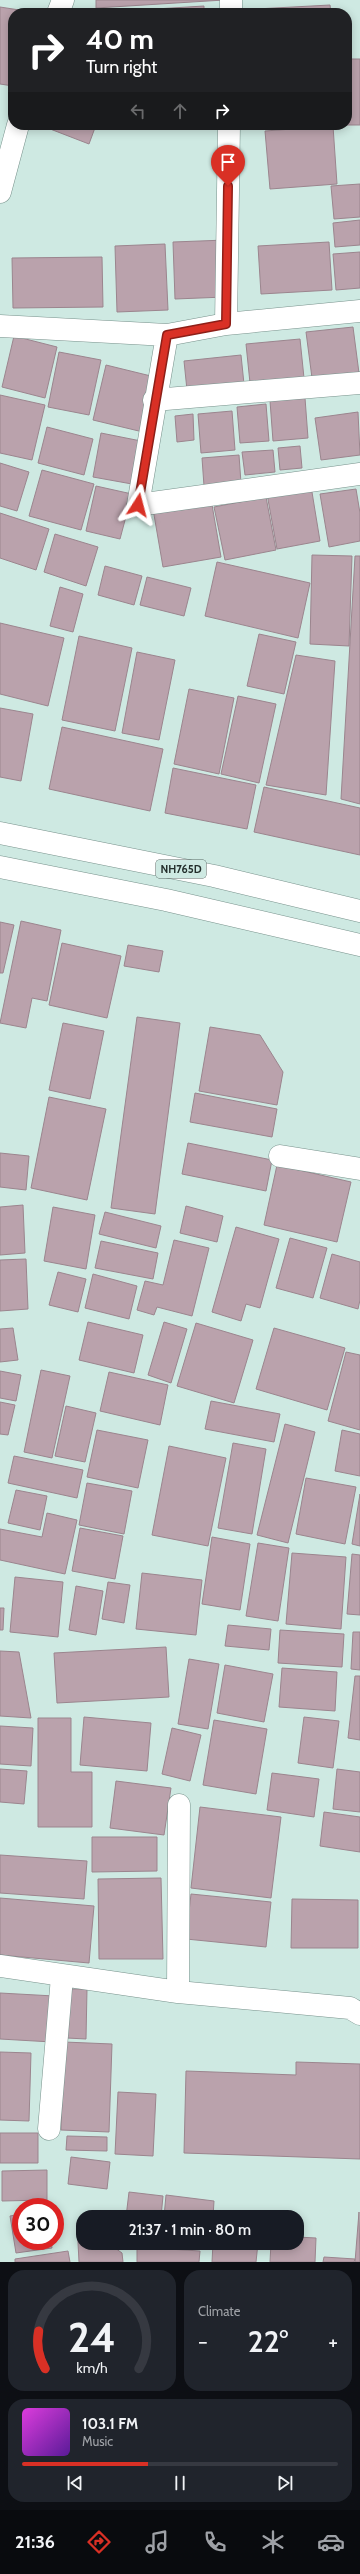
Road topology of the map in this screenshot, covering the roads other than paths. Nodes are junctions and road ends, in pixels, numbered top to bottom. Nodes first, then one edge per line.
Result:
1 (229, 130) edge
2 (10, 133) edge
3 (0, 192) edge
4 (360, 311) edge
5 (226, 324) junction
6 (0, 326) edge
7 (167, 335) junction
8 (360, 383) edge
9 (154, 400) junction
10 (360, 474) edge
11 (0, 833) edge
12 (0, 867) edge
13 (360, 911) edge
14 (360, 945) edge
15 (280, 1156) dead end
16 (360, 1169) edge
17 (179, 1805) dead end
18 (0, 1966) edge
19 (62, 1977) junction
20 (178, 1992) junction
21 (360, 2014) edge
22 (49, 2129) dead end

1 - 5 main road
2 - 3 main road
4 - 5 main road
5 - 7 main road
6 - 7 main road
7 - 9 main road
8 - 9 main road
9 - 10 main road
11 - 13 main road, NH765D
12 - 14 main road
15 - 16 main road
17 - 20 main road
18 - 19 main road
19 - 20 main road
19 - 22 main road
20 - 21 main road

